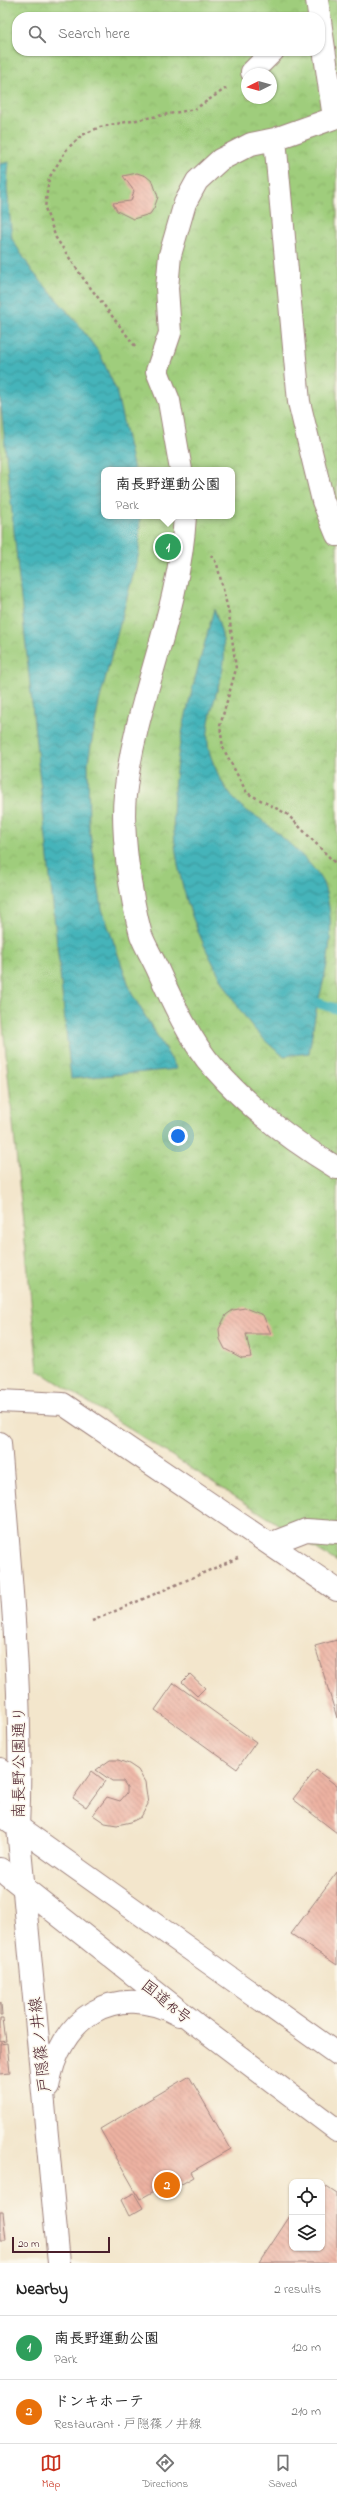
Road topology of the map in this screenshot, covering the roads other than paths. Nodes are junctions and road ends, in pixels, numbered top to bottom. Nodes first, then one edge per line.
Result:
1 (268, 56) edge
2 (323, 56) edge
3 (256, 68) edge
4 (275, 139) junction
5 (180, 467) edge
6 (185, 519) edge
7 (337, 535) edge
8 (337, 1168) edge
9 (0, 1401) edge
10 (0, 1443) edge
11 (337, 1532) edge
12 (270, 1544) junction
13 (337, 1590) edge
14 (0, 1769) edge
15 (0, 1814) edge
16 (18, 1828) junction
17 (0, 1869) edge
18 (23, 1885) junction
19 (196, 2024) junction
20 (337, 2054) edge
21 (45, 2108) junction
22 (337, 2130) edge
23 (59, 2263) edge

1 - 3 main road
2 - 4 main road
4 - 5 main road
4 - 7 main road
6 - 8 main road
9 - 12 main road
10 - 16 main road, 南長野公園通り
11 - 12 main road
12 - 13 main road
14 - 16 main road, 南長野公園通り
15 - 16 main road
16 - 18 main road, 戸隠篠ノ井線
16 - 20 main road
17 - 18 main road, 国道18号
18 - 19 main road, 国道18号
18 - 21 main road, 戸隠篠ノ井線
19 - 21 main road
19 - 22 main road, 国道18号
21 - 23 main road, 戸隠篠ノ井線

